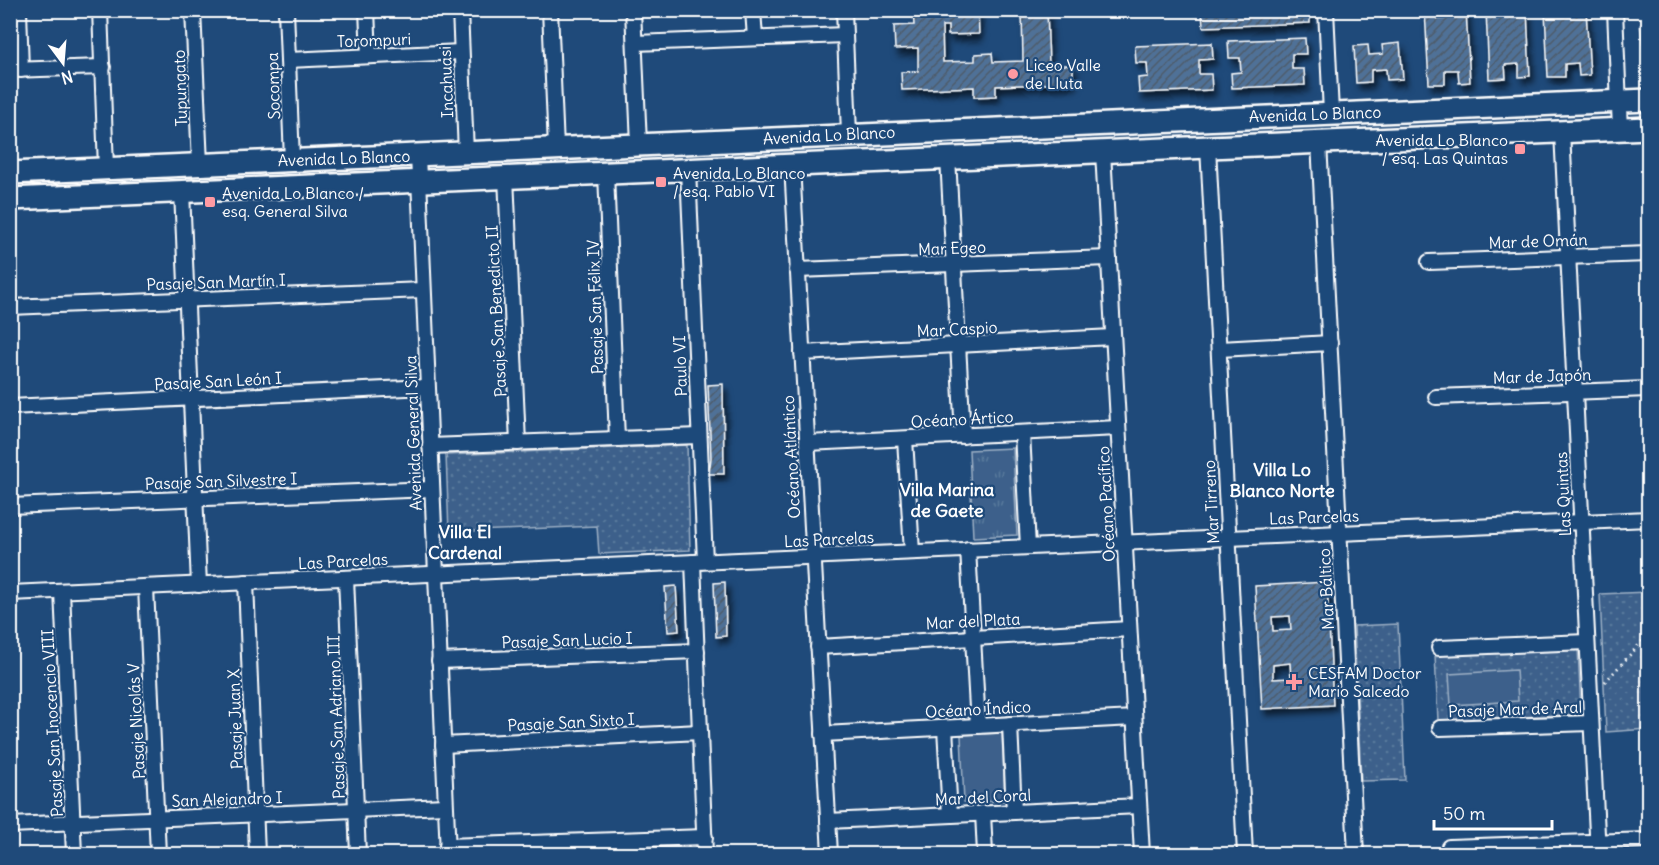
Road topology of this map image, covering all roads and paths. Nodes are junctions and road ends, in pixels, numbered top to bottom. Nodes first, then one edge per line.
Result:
1 (19, 10) edge
2 (100, 10) edge
3 (193, 10) edge
4 (286, 10) edge
5 (367, 10) edge
6 (460, 10) edge
7 (550, 10) edge
8 (633, 10) edge
9 (753, 10) edge
10 (844, 10) edge
11 (1326, 10) edge
12 (1614, 10) edge
13 (845, 35) junction
14 (755, 38) junction
15 (634, 43) junction
16 (462, 52) junction
17 (369, 56) junction
18 (288, 60) junction
19 (103, 67) junction
20 (16, 70) edge
21 (1648, 100) edge
22 (1620, 101) junction
23 (1331, 113) junction
24 (1058, 124) junction
25 (1648, 128) edge
26 (1620, 129) junction
27 (1562, 132) junction
28 (849, 134) junction
29 (1319, 142) junction
30 (639, 144) junction
31 (1208, 147) junction
32 (556, 148) junction
33 (1103, 152) junction
34 (465, 153) junction
35 (1059, 154) junction
36 (417, 155) junction
37 (948, 158) junction
38 (292, 160) junction
39 (200, 164) junction
40 (792, 165) junction
41 (106, 168) junction
42 (688, 169) junction
43 (10, 173) edge
44 (606, 173) junction
45 (506, 177) junction
46 (419, 181) junction
47 (182, 191) junction
48 (10, 199) edge
49 (1648, 254) edge
50 (1568, 256) junction
51 (1109, 258) junction
52 (1429, 262) dead end
53 (954, 264) junction
54 (797, 270) junction
55 (423, 290) junction
56 (187, 300) junction
57 (10, 307) edge
58 (1113, 337) junction
59 (1330, 343) junction
60 (958, 345) junction
61 (1220, 349) junction
62 (802, 353) junction
63 (428, 387) junction
64 (1648, 388) edge
65 (1575, 391) junction
66 (1436, 397) dead end
67 (191, 398) junction
68 (10, 407) edge
69 (1118, 428) junction
70 (1022, 433) junction
71 (699, 436) junction
72 (963, 436) junction
73 (905, 438) junction
74 (617, 439) junction
75 (518, 443) junction
76 (807, 443) junction
77 (430, 446) junction
78 (432, 489) junction
79 (195, 499) junction
80 (10, 506) edge
81 (1648, 519) edge
82 (1581, 522) junction
83 (1340, 533) junction
84 (1230, 537) junction
85 (1124, 542) junction
86 (1028, 547) junction
87 (968, 549) junction
88 (912, 552) junction
89 (813, 556) junction
90 (699, 562) junction
91 (435, 574) junction
92 (346, 578) junction
93 (246, 582) junction
94 (199, 585) junction
95 (146, 587) junction
96 (62, 591) junction
97 (10, 593) edge
98 (1129, 629) junction
99 (1648, 635) edge
100 (973, 638) junction
101 (1587, 642) junction
102 (818, 647) junction
103 (1439, 648) dead end
104 (697, 651) junction
105 (439, 662) junction
106 (1590, 697) junction
107 (1134, 718) junction
108 (1591, 723) junction
109 (1010, 724) junction
110 (978, 726) junction
111 (945, 728) junction
112 (1440, 728) dead end
113 (700, 732) junction
114 (823, 734) junction
115 (443, 745) junction
116 (445, 806) junction
117 (1139, 806) junction
118 (356, 810) junction
119 (1014, 812) junction
120 (983, 813) junction
121 (256, 814) junction
122 (950, 815) junction
123 (157, 818) junction
124 (828, 821) junction
125 (73, 822) junction
126 (10, 825) edge
127 (705, 837) junction
128 (1648, 840) edge
129 (1449, 847) dead end
130 (1597, 848) edge
131 (447, 850) edge
132 (74, 855) edge
133 (158, 855) edge
134 (257, 855) edge
135 (358, 855) edge
136 (705, 855) edge
137 (830, 855) edge
138 (985, 855) edge
139 (1142, 855) edge
140 (1245, 855) edge
141 (1356, 855) edge

1 - 20 street
2 - 19 street
3 - 39 street, Tupungato
4 - 18 street, Socompa
5 - 17 street
6 - 16 street, Incahuasi
7 - 32 street
8 - 15 street
9 - 14 street
10 - 13 street
11 - 23 street
12 - 22 street
13 - 14 street
13 - 28 street
14 - 15 street
15 - 30 street
16 - 17 street, Torompuri
16 - 34 street, Incahuasi
17 - 18 street, Torompuri
18 - 38 street, Socompa
19 - 20 street
19 - 41 street
21 - 22 main road, Avenida Lo Blanco
22 - 23 main road, Avenida Lo Blanco
22 - 26 street
23 - 24 main road, Avenida Lo Blanco
24 - 28 main road, Avenida Lo Blanco
24 - 35 main road
25 - 26 main road, Avenida Lo Blanco
26 - 27 main road, Avenida Lo Blanco
27 - 29 main road, Avenida Lo Blanco
27 - 50 street, Las Quintas
28 - 30 main road, Avenida Lo Blanco
29 - 31 main road, Avenida Lo Blanco
29 - 59 street, Mar Báltico
30 - 32 main road, Avenida Lo Blanco
31 - 33 main road, Avenida Lo Blanco
31 - 61 street, Mar Tirreno
32 - 34 main road, Avenida Lo Blanco
33 - 35 main road, Avenida Lo Blanco
33 - 51 street, Océano Pacífico
34 - 36 main road, Avenida Lo Blanco
35 - 37 main road, Avenida Lo Blanco
36 - 38 main road, Avenida Lo Blanco
36 - 46 street, Avenida General Silva
37 - 40 main road, Avenida Lo Blanco
37 - 53 street
38 - 39 main road, Avenida Lo Blanco
39 - 41 main road, Avenida Lo Blanco
40 - 42 main road, Avenida Lo Blanco
40 - 54 street, Océano Atlántico
41 - 43 main road, Avenida Lo Blanco
42 - 44 main road, Avenida Lo Blanco
42 - 71 street, Paulo VI
44 - 45 main road, Avenida Lo Blanco
44 - 74 street, Pasaje San Félix IV
45 - 46 main road, Avenida Lo Blanco
45 - 75 street, Pasaje San Benedicto II
46 - 47 main road, Avenida Lo Blanco
46 - 55 street, Avenida General Silva
47 - 48 main road, Avenida Lo Blanco
47 - 56 street
49 - 50 street, Mar de Omán
50 - 52 street, Mar de Omán
50 - 65 street, Las Quintas
51 - 53 street, Mar Egeo
51 - 58 street, Océano Pacífico
53 - 54 street, Mar Egeo
53 - 60 street
54 - 62 street, Océano Atlántico
55 - 56 street, Pasaje San Martín I
55 - 63 street, Avenida General Silva
56 - 57 street, Pasaje San Martín I
56 - 67 street
58 - 60 street, Mar Caspio
58 - 69 street, Océano Pacífico
59 - 61 street
59 - 83 street, Mar Báltico
60 - 62 street, Mar Caspio
60 - 72 street
61 - 84 street, Mar Tirreno
62 - 76 street, Océano Atlántico
63 - 67 street, Pasaje San León I
63 - 77 street, Avenida General Silva
64 - 65 street, Mar de Japón
65 - 66 street, Mar de Japón
65 - 82 street, Las Quintas
67 - 68 street, Pasaje San León I
67 - 79 street
69 - 70 street, Océano Ártico
69 - 85 street, Océano Pacífico
70 - 72 street, Océano Ártico
70 - 86 street
71 - 74 street
71 - 90 street, Paulo VI
72 - 73 street, Océano Ártico
73 - 76 street, Océano Ártico
73 - 88 street
74 - 75 street
75 - 77 street
76 - 89 street, Océano Atlántico
77 - 78 street, Avenida General Silva
78 - 79 street, Pasaje San Silvestre I
78 - 91 street, Avenida General Silva
79 - 80 street, Pasaje San Silvestre I
79 - 94 street
81 - 82 street, Las Parcelas
82 - 83 street, Las Parcelas
82 - 101 street, Las Quintas
83 - 84 street, Las Parcelas
83 - 141 street, Mar Báltico
84 - 85 street, Las Parcelas
84 - 140 street, Mar Tirreno
85 - 86 street, Las Parcelas
85 - 98 street, Océano Pacífico
86 - 87 street, Las Parcelas
87 - 88 street, Las Parcelas
87 - 100 street
88 - 89 street, Las Parcelas
89 - 90 street, Las Parcelas
89 - 102 street, Océano Atlántico
90 - 91 street, Las Parcelas
90 - 104 street, Paulo VI
91 - 92 street, Las Parcelas
91 - 105 street, Avenida General Silva
92 - 93 street, Las Parcelas
92 - 118 street, Pasaje San Adriano III
93 - 94 street, Las Parcelas
93 - 121 street, Pasaje Juan X
94 - 95 street, Las Parcelas
95 - 96 street, Las Parcelas
95 - 123 street, Pasaje Nicolás V
96 - 97 street, Las Parcelas
96 - 125 street, Pasaje San Inocencio VIII
98 - 100 street, Mar del Plata
98 - 107 street, Océano Pacífico
99 - 106 path
100 - 102 street, Mar del Plata
100 - 110 street
101 - 103 street
101 - 106 street, Las Quintas
102 - 114 street, Océano Atlántico
104 - 105 street, Pasaje San Lucio I
104 - 113 street, Paulo VI
105 - 115 street, Avenida General Silva
106 - 108 street, Las Quintas
107 - 109 street, Océano Índico
107 - 117 street, Océano Pacífico
108 - 112 street, Pasaje Mar de Aral
108 - 130 street, Las Quintas
109 - 110 street, Océano Índico
109 - 119 street
110 - 111 street, Océano Índico
111 - 114 street, Océano Índico
111 - 122 street
113 - 115 street, Pasaje San Sixto I
113 - 127 street, Paulo VI
114 - 124 street, Océano Atlántico
115 - 116 street, Avenida General Silva
116 - 118 street, San Alejandro I
116 - 131 street, Avenida General Silva
117 - 119 street, Mar del Coral
117 - 139 street, Océano Pacífico
118 - 121 street, San Alejandro I
118 - 135 street, Pasaje San Adriano III
119 - 120 street, Mar del Coral
120 - 122 street, Mar del Coral
120 - 138 street
121 - 123 street, San Alejandro I
121 - 134 street, Pasaje Juan X
122 - 124 street, Mar del Coral
123 - 125 street, San Alejandro I
123 - 133 street, Pasaje Nicolás V
124 - 137 street, Océano Atlántico
125 - 126 street, San Alejandro I
125 - 132 street, Pasaje San Inocencio VIII
127 - 131 street
127 - 136 street, Paulo VI
128 - 130 street
129 - 130 street

